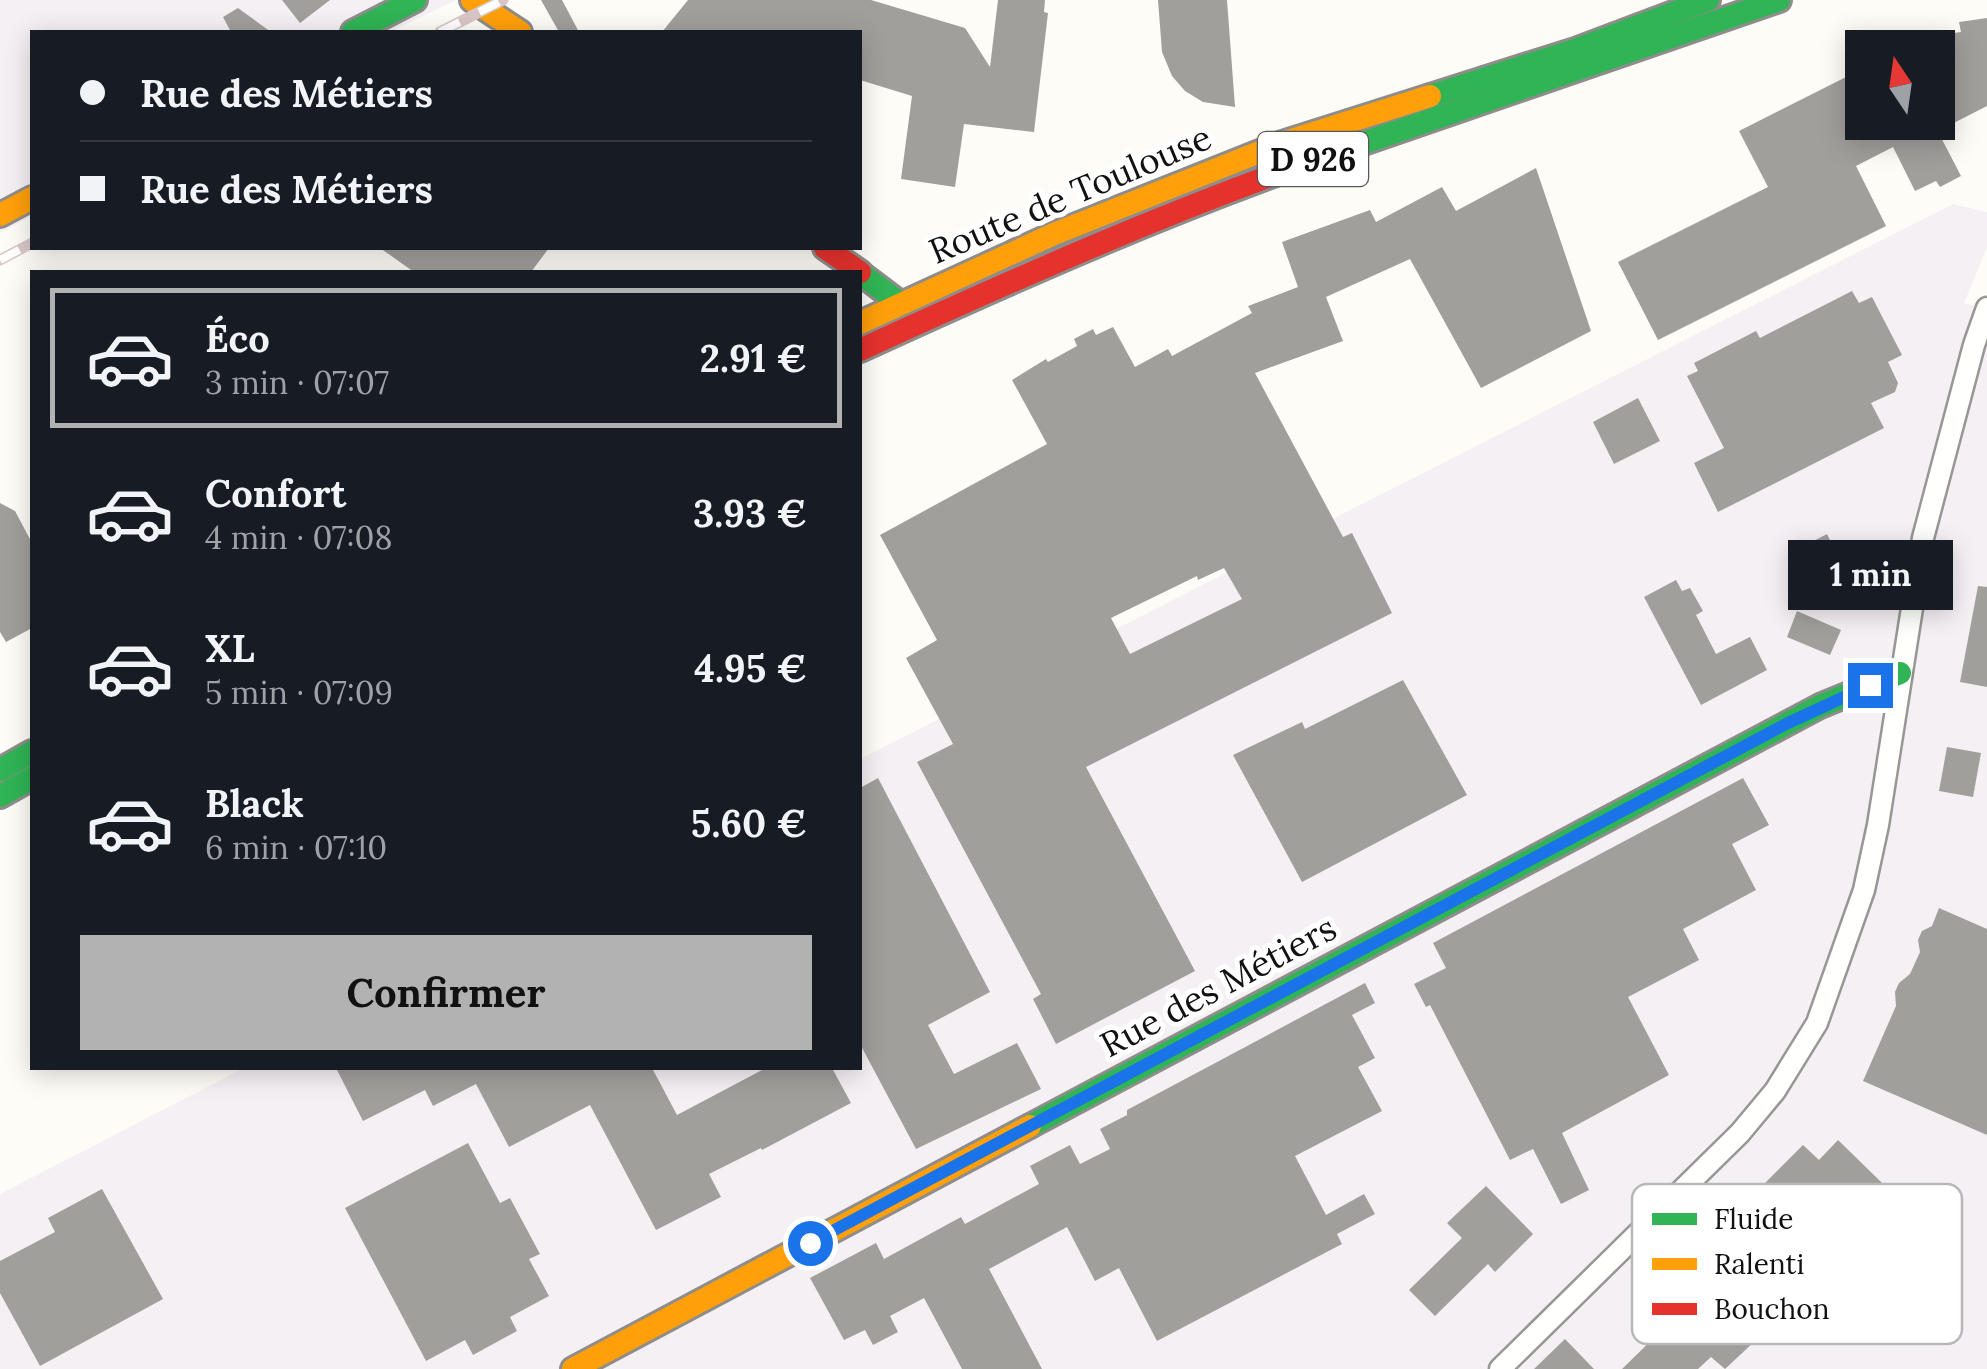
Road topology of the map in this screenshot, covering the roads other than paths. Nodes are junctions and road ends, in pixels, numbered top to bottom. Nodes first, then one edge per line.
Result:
1 (415, 0) edge
2 (472, 0) edge
3 (1708, 0) edge
4 (1779, 0) edge
5 (358, 30) edge
6 (517, 30) edge
7 (30, 199) edge
8 (0, 215) edge
9 (825, 250) edge
10 (855, 270) edge
11 (862, 275) edge
12 (901, 304) junction
13 (1987, 308) edge
14 (862, 322) edge
15 (862, 349) edge
16 (1900, 674) junction
17 (30, 753) edge
18 (0, 770) edge
19 (30, 779) edge
20 (0, 796) edge
21 (1688, 1184) edge
22 (1632, 1239) edge
23 (572, 1369) edge
24 (1500, 1369) edge

1 - 5 main road
2 - 6 main road
3 - 12 main road, Route de Toulouse / D 926
4 - 15 main road, D 926
7 - 8 main road
9 - 10 main road
11 - 12 main road
12 - 14 main road, Route de Toulouse / D 926
13 - 16 street
16 - 21 street
16 - 23 main road, Rue des Métiers
17 - 18 main road
19 - 20 main road
22 - 24 street

